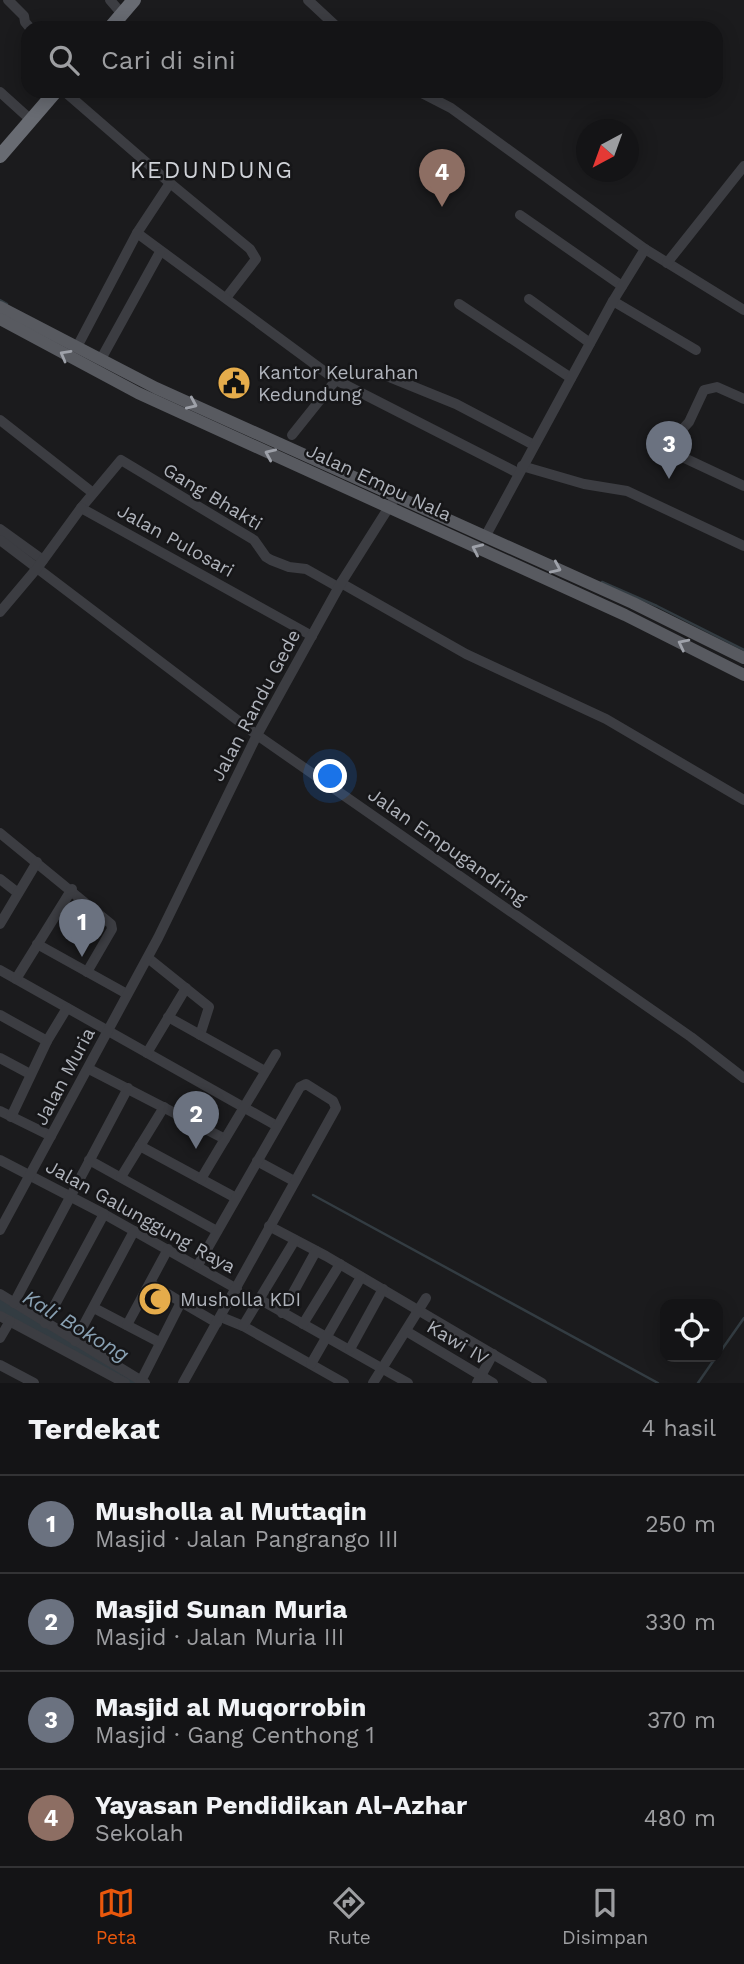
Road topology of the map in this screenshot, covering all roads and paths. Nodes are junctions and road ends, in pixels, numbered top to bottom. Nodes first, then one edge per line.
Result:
1 (8, 0) edge
2 (110, 0) edge
3 (134, 0) edge
4 (308, 0) edge
5 (122, 14) junction
6 (25, 21) edge
7 (116, 21) edge
8 (330, 21) edge
9 (0, 92) edge
10 (50, 98) edge
11 (72, 98) edge
12 (432, 98) edge
13 (31, 120) junction
14 (0, 156) edge
15 (744, 166) edge
16 (170, 183) junction
17 (520, 215) dead end
18 (137, 233) junction
19 (645, 249) junction
20 (160, 252) junction
21 (667, 263) junction
22 (622, 286) junction
23 (226, 298) junction
24 (529, 299) dead end
25 (613, 301) junction
26 (459, 304) dead end
27 (0, 307) edge
28 (744, 310) edge
29 (0, 319) edge
30 (79, 343) junction
31 (590, 343) junction
32 (696, 349) dead end
33 (103, 354) junction
34 (387, 376) dead end
35 (571, 378) junction
36 (336, 380) junction
37 (134, 384) junction
38 (154, 394) junction
39 (744, 399) edge
40 (0, 420) edge
41 (292, 435) dead end
42 (534, 445) junction
43 (520, 470) junction
44 (744, 486) edge
45 (93, 493) junction
46 (396, 496) junction
47 (81, 508) junction
48 (388, 509) junction
49 (0, 529) edge
50 (487, 533) junction
51 (0, 540) edge
52 (744, 546) edge
53 (40, 563) junction
54 (340, 585) junction
55 (0, 612) edge
56 (312, 636) junction
57 (744, 658) edge
58 (744, 676) edge
59 (259, 731) junction
60 (744, 800) edge
61 (0, 832) edge
62 (37, 862) junction
63 (0, 879) edge
64 (72, 890) junction
65 (18, 893) junction
66 (0, 924) edge
67 (158, 938) joint
68 (37, 944) junction
69 (148, 958) junction
70 (0, 970) edge
71 (87, 972) junction
72 (16, 979) junction
73 (187, 988) junction
74 (127, 994) junction
75 (66, 1008) junction
76 (0, 1015) edge
77 (168, 1017) junction
78 (108, 1031) junction
79 (200, 1035) junction
80 (47, 1041) junction
81 (146, 1053) junction
82 (276, 1054) dead end
83 (0, 1058) edge
84 (89, 1069) junction
85 (265, 1071) junction
86 (30, 1074) junction
87 (744, 1078) edge
88 (128, 1088) junction
89 (164, 1107) junction
90 (244, 1108) junction
91 (0, 1111) edge
92 (11, 1117) junction
93 (277, 1126) junction
94 (51, 1136) junction
95 (225, 1139) junction
96 (140, 1146) junction
97 (0, 1160) edge
98 (89, 1160) junction
99 (257, 1161) junction
100 (29, 1174) junction
101 (121, 1177) junction
102 (201, 1179) junction
103 (294, 1181) junction
104 (70, 1196) junction
105 (236, 1198) junction
106 (104, 1214) junction
107 (269, 1226) junction
108 (0, 1230) edge
109 (134, 1231) junction
110 (217, 1231) junction
111 (295, 1240) junction
112 (168, 1249) junction
113 (316, 1251) junction
114 (340, 1264) junction
115 (198, 1265) junction
116 (361, 1277) junction
117 (150, 1283) junction
118 (237, 1289) junction
119 (383, 1289) junction
120 (0, 1294) edge
121 (426, 1298) dead end
122 (258, 1299) junction
123 (181, 1302) junction
124 (14, 1303) junction
125 (94, 1308) junction
126 (418, 1311) junction
127 (282, 1313) junction
128 (5, 1318) edge
129 (219, 1320) junction
130 (44, 1323) junction
131 (303, 1324) junction
132 (127, 1325) junction
133 (243, 1326) junction
134 (406, 1331) junction
135 (327, 1336) junction
136 (0, 1338) edge
137 (75, 1341) junction
138 (159, 1342) junction
139 (350, 1349) junction
140 (493, 1354) junction
141 (311, 1364) junction
142 (0, 1365) edge
143 (382, 1369) junction
144 (106, 1372) junction
145 (479, 1379) edge
146 (143, 1382) edge
147 (34, 1383) edge
148 (100, 1383) edge
149 (125, 1383) edge
150 (183, 1383) edge
151 (344, 1383) edge
152 (373, 1383) edge
153 (408, 1383) edge
154 (493, 1383) edge
155 (542, 1383) edge

1 - 6 street
2 - 5 street
3 - 5 highway
4 - 8 street
5 - 7 highway
9 - 13 street
10 - 13 highway
11 - 16 street
12 - 19 street
13 - 14 highway
15 - 21 street
16 - 18 street
16 - 23 street
17 - 22 street
18 - 20 street
18 - 30 street
19 - 21 street
19 - 22 street
20 - 23 street
20 - 33 street
21 - 28 street
22 - 25 street
23 - 36 street
24 - 31 street
25 - 31 street
25 - 32 street
26 - 35 street
27 - 30 main road, Jalan Empu Nala
37 -> 29 main road, Jalan Empu Nala
30 - 33 main road, Jalan Empu Nala
31 - 35 street
33 - 37 main road, Jalan Empu Nala
34 - 42 street
35 - 42 street
36 - 41 street
36 - 43 street
37 - 38 main road, Jalan Empu Nala
38 -> 46 main road, Jalan Empu Nala
48 -> 38 main road, Jalan Empu Nala
39 - 44 street
40 - 45 street
42 - 43 street
43 - 50 street
43 - 52 street
45 - 47 street, Gang Bhakti
45 - 54 street, Gang Bhakti
46 - 48 street, Jalan Randu Gede
46 - 50 main road, Jalan Empu Nala
47 - 53 street
47 - 56 street, Jalan Pulosari
48 - 54 street, Jalan Randu Gede
58 -> 48 main road, Jalan Empu Nala
49 - 53 street
50 -> 57 main road, Jalan Empu Nala
51 - 53 street, Jalan Empugandring
53 - 55 street
53 - 59 street, Jalan Empugandring
54 - 56 street, Jalan Randu Gede
54 - 60 street
56 - 59 street, Jalan Randu Gede
59 - 67 street, Jalan Randu Gede
59 - 87 street, Jalan Empugandring
61 - 62 street
62 - 64 street
62 - 65 street
63 - 65 street
64 - 68 street
64 - 71 street
65 - 66 street
67 - 69 street, Jalan Muria
68 - 71 street
68 - 72 street
69 - 73 street
69 - 74 street, Jalan Muria
70 - 72 street
71 - 74 street
72 - 75 street
73 - 77 street
73 - 79 street
74 - 78 street, Jalan Muria
75 - 78 street
75 - 80 street
76 - 80 street
77 - 79 street
77 - 81 street
78 - 81 street
78 - 84 street, Jalan Muria
79 - 85 street
80 - 86 street
81 - 90 street
82 - 85 street
83 - 86 street
84 - 88 street
84 - 94 street, Jalan Muria
85 - 90 street
86 - 92 street
88 - 89 street
88 - 98 street
89 - 95 street
89 - 96 street
90 - 93 street
90 - 95 street
91 - 92 street
92 - 94 street
93 - 99 street
93 - 103 street
94 - 100 street, Jalan Muria
95 - 102 street
96 - 101 street
96 - 102 street
97 - 100 street, Jalan Galunggung Raya
98 - 101 street
98 - 104 street
99 - 103 street
99 - 105 street
100 - 104 street, Jalan Galunggung Raya
100 - 108 street, Jalan Muria
101 - 110 street
102 - 105 street
103 - 107 street
104 - 106 street, Jalan Galunggung Raya
104 - 124 street
105 - 110 street
106 - 109 street, Jalan Galunggung Raya
106 - 130 street
107 - 111 street
107 - 118 street
109 - 112 street, Jalan Galunggung Raya
109 - 125 street
110 - 115 street
111 - 113 street
111 - 122 street
112 - 115 street, Jalan Galunggung Raya
112 - 117 street
113 - 114 street
113 - 127 street
114 - 116 street
114 - 131 street
115 - 118 street, Jalan Galunggung Raya
116 - 119 street
116 - 135 street
117 - 123 street
117 - 132 street
118 - 129 street
119 - 126 street
119 - 139 street
120 - 124 street
121 - 126 street
122 - 127 street
122 - 133 street
123 - 129 street
123 - 138 street
124 - 130 street
125 - 132 street
125 - 137 street
126 - 134 street
126 - 140 street
127 - 131 street
128 - 136 street
128 - 144 street
129 - 133 street
129 - 150 street
130 - 137 street
131 - 135 street
132 - 138 street
133 - 141 street
134 - 143 street
134 - 145 street, Kawi IV
135 - 139 street
135 - 141 street
137 - 146 street
138 - 146 street
139 - 143 street
140 - 145 street
140 - 155 street
141 - 151 street
142 - 147 street
143 - 152 street
143 - 153 street
144 - 148 street
144 - 149 street
145 - 154 street, Kawi IV

